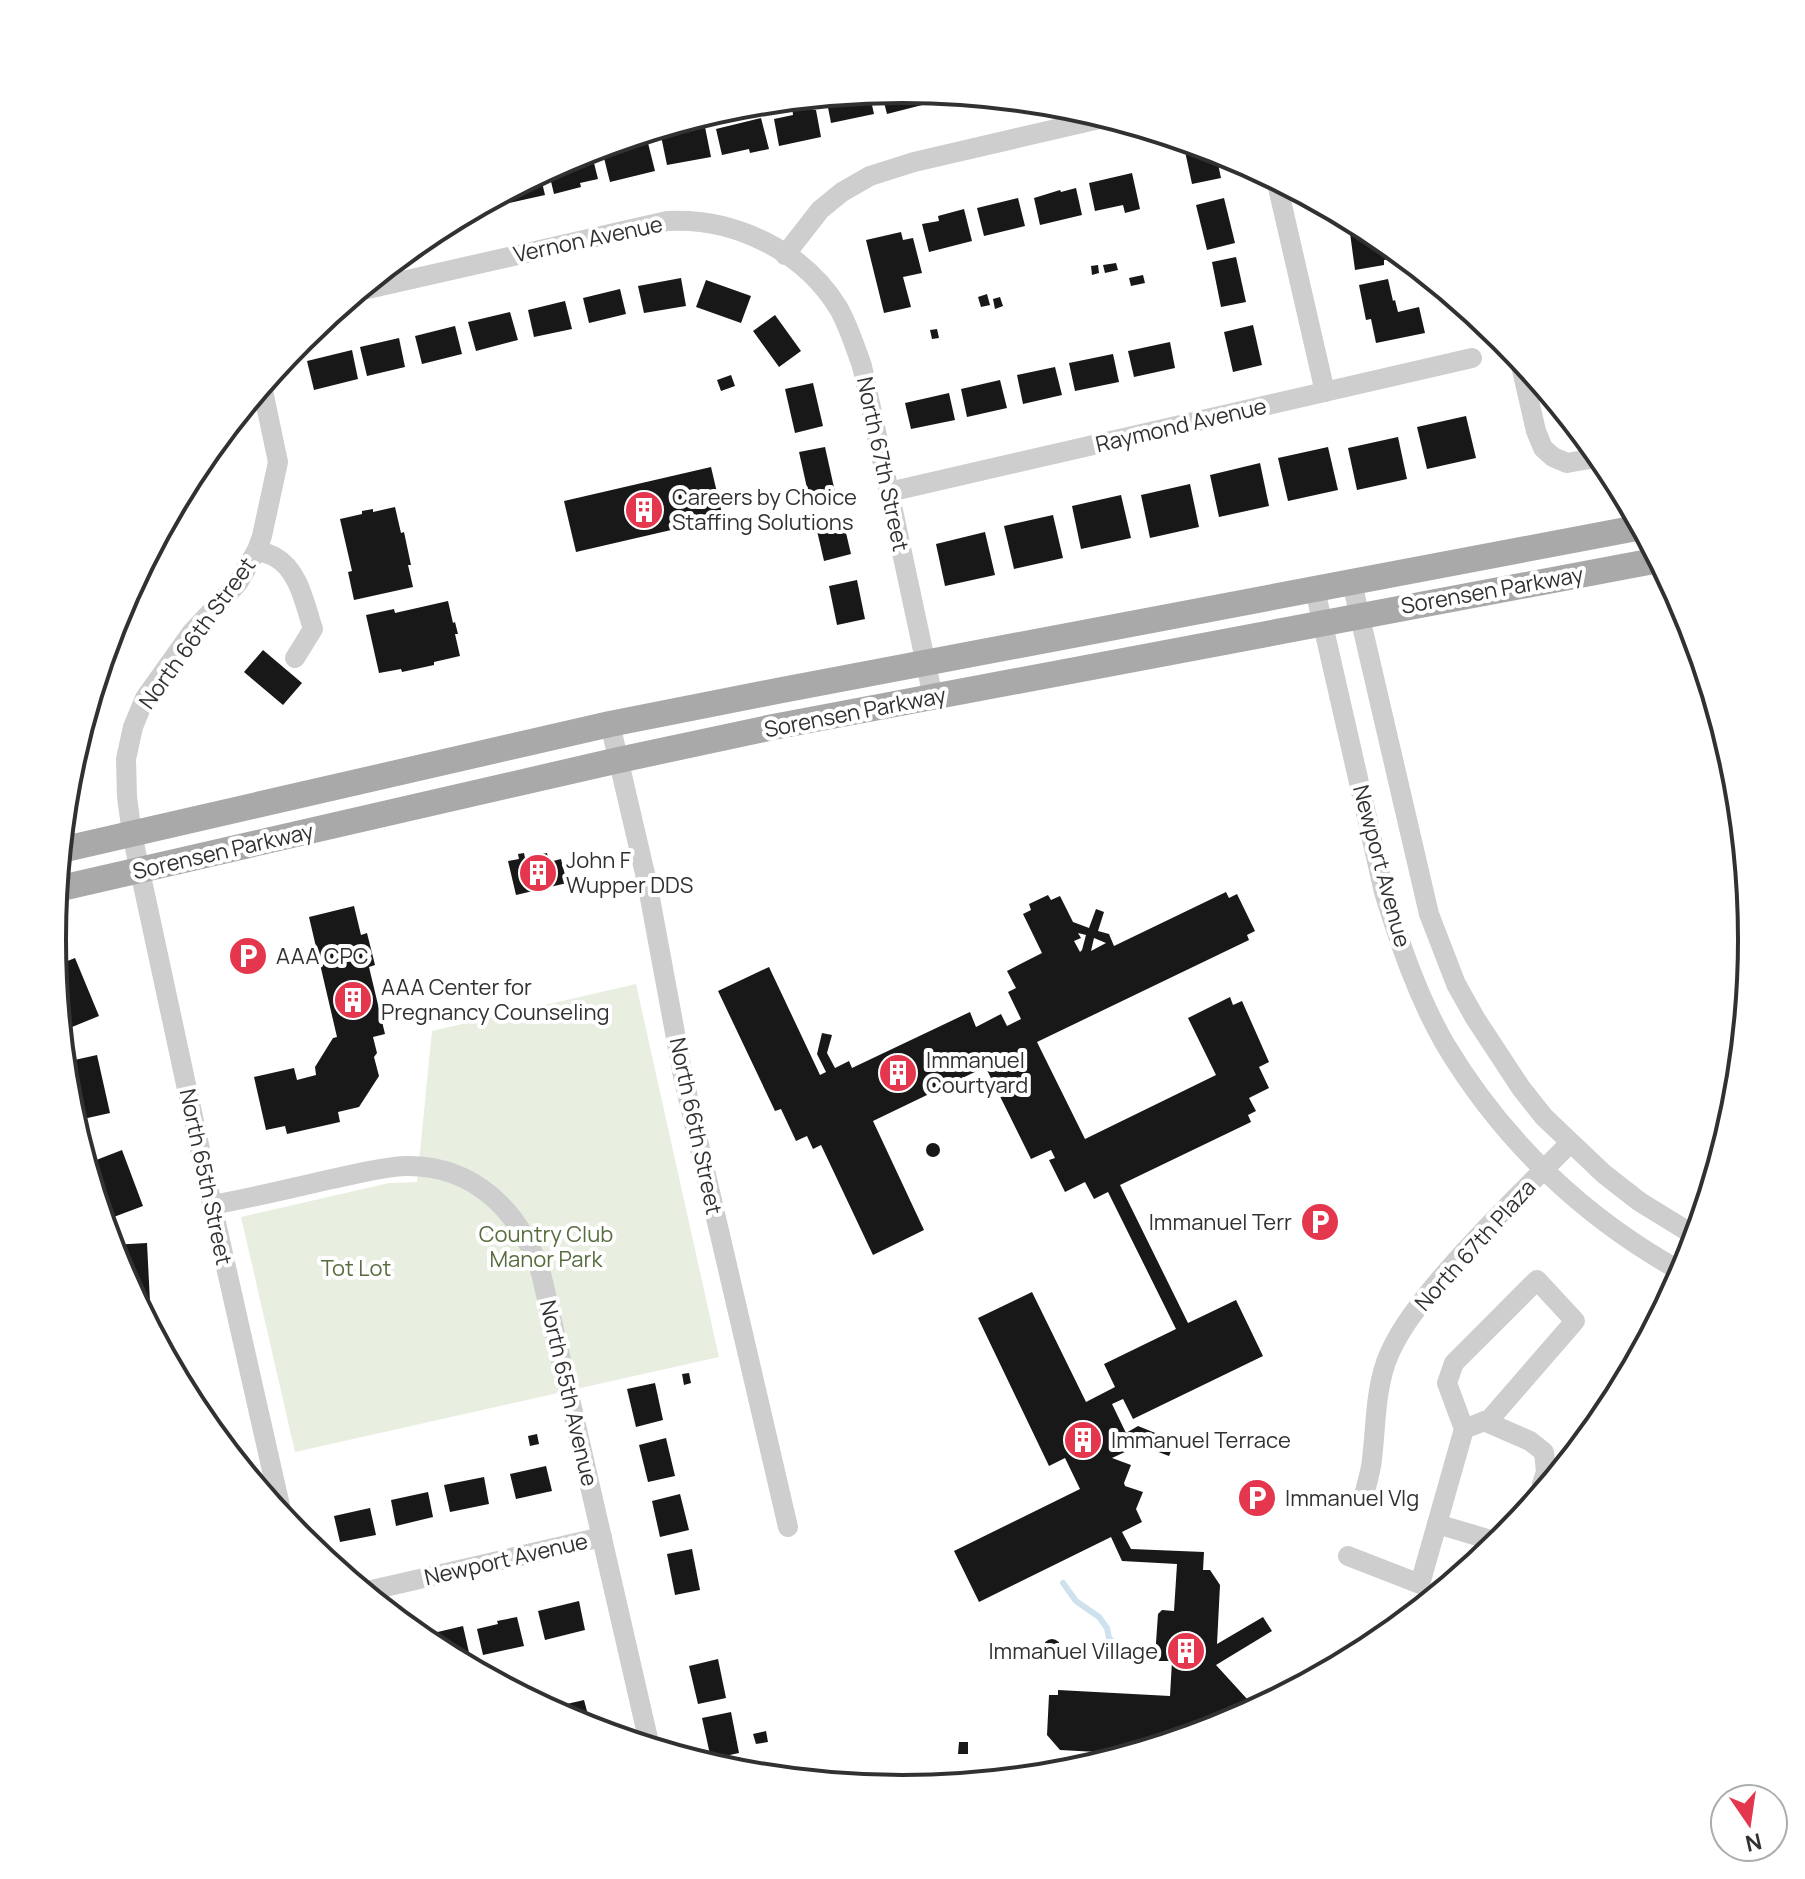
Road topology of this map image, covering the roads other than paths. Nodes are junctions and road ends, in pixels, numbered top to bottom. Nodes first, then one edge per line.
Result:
1 (1082, 123) edge
2 (1279, 193) edge
3 (785, 255) junction
4 (381, 286) edge
5 (1472, 358) dead end
6 (1525, 381) edge
7 (1325, 392) junction
8 (265, 399) edge
9 (1587, 459) edge
10 (889, 492) junction
11 (1631, 529) edge
12 (257, 550) junction
13 (1649, 562) edge
14 (1352, 583) junction
15 (1315, 590) junction
16 (1359, 615) junction
17 (1322, 622) junction
18 (295, 658) dead end
19 (926, 663) junction
20 (933, 697) junction
21 (610, 724) junction
22 (619, 760) junction
23 (132, 834) junction
24 (71, 848) edge
25 (140, 870) junction
26 (68, 886) edge
27 (1570, 1143) junction
28 (1544, 1169) junction
29 (212, 1205) junction
30 (1686, 1230) edge
31 (1672, 1266) edge
32 (1484, 1421) junction
33 (1464, 1429) junction
34 (1545, 1474) edge
35 (278, 1495) edge
36 (1364, 1495) dead end
37 (1437, 1524) junction
38 (788, 1527) dead end
39 (602, 1537) junction
40 (1486, 1539) edge
41 (1348, 1556) dead end
42 (376, 1589) edge
43 (647, 1736) edge

1 - 3 street
2 - 7 street
3 - 4 street, Vernon Avenue
3 - 10 street, North 67th Street
5 - 7 street, Raymond Avenue
6 - 9 street
7 - 10 street, Raymond Avenue
8 - 12 street, North 66th Street
10 - 19 street, North 67th Street
11 - 14 main road, Sorensen Parkway
12 - 18 street
12 - 23 street, North 66th Street
13 - 16 main road, Sorensen Parkway
14 - 15 main road, Sorensen Parkway
14 - 16 street, Newport Avenue
15 - 17 street, Newport Avenue
15 - 19 main road, Sorensen Parkway
16 - 17 main road, Sorensen Parkway
16 - 27 street, Newport Avenue
17 - 20 main road, Sorensen Parkway
17 - 28 street, Newport Avenue
19 - 20 street, North 67th Street
19 - 21 main road, Sorensen Parkway
20 - 22 main road, Sorensen Parkway
21 - 22 street, North 66th Street
21 - 23 main road, Sorensen Parkway
22 - 25 main road, Sorensen Parkway
22 - 38 street, North 66th Street
23 - 24 main road, Sorensen Parkway
23 - 25 street, North 65th Street
25 - 26 main road, Sorensen Parkway
25 - 29 street, North 65th Street
27 - 28 street, North 67th Plaza
27 - 30 street, Newport Avenue
28 - 31 street, Newport Avenue
28 - 36 street, North 67th Plaza
29 - 35 street, North 65th Street
29 - 39 street, North 65th Avenue
32 - 33 street
32 - 33 street
32 - 34 street
33 - 37 street
37 - 40 street
37 - 41 street
39 - 42 street, Newport Avenue
39 - 43 street, North 65th Avenue

